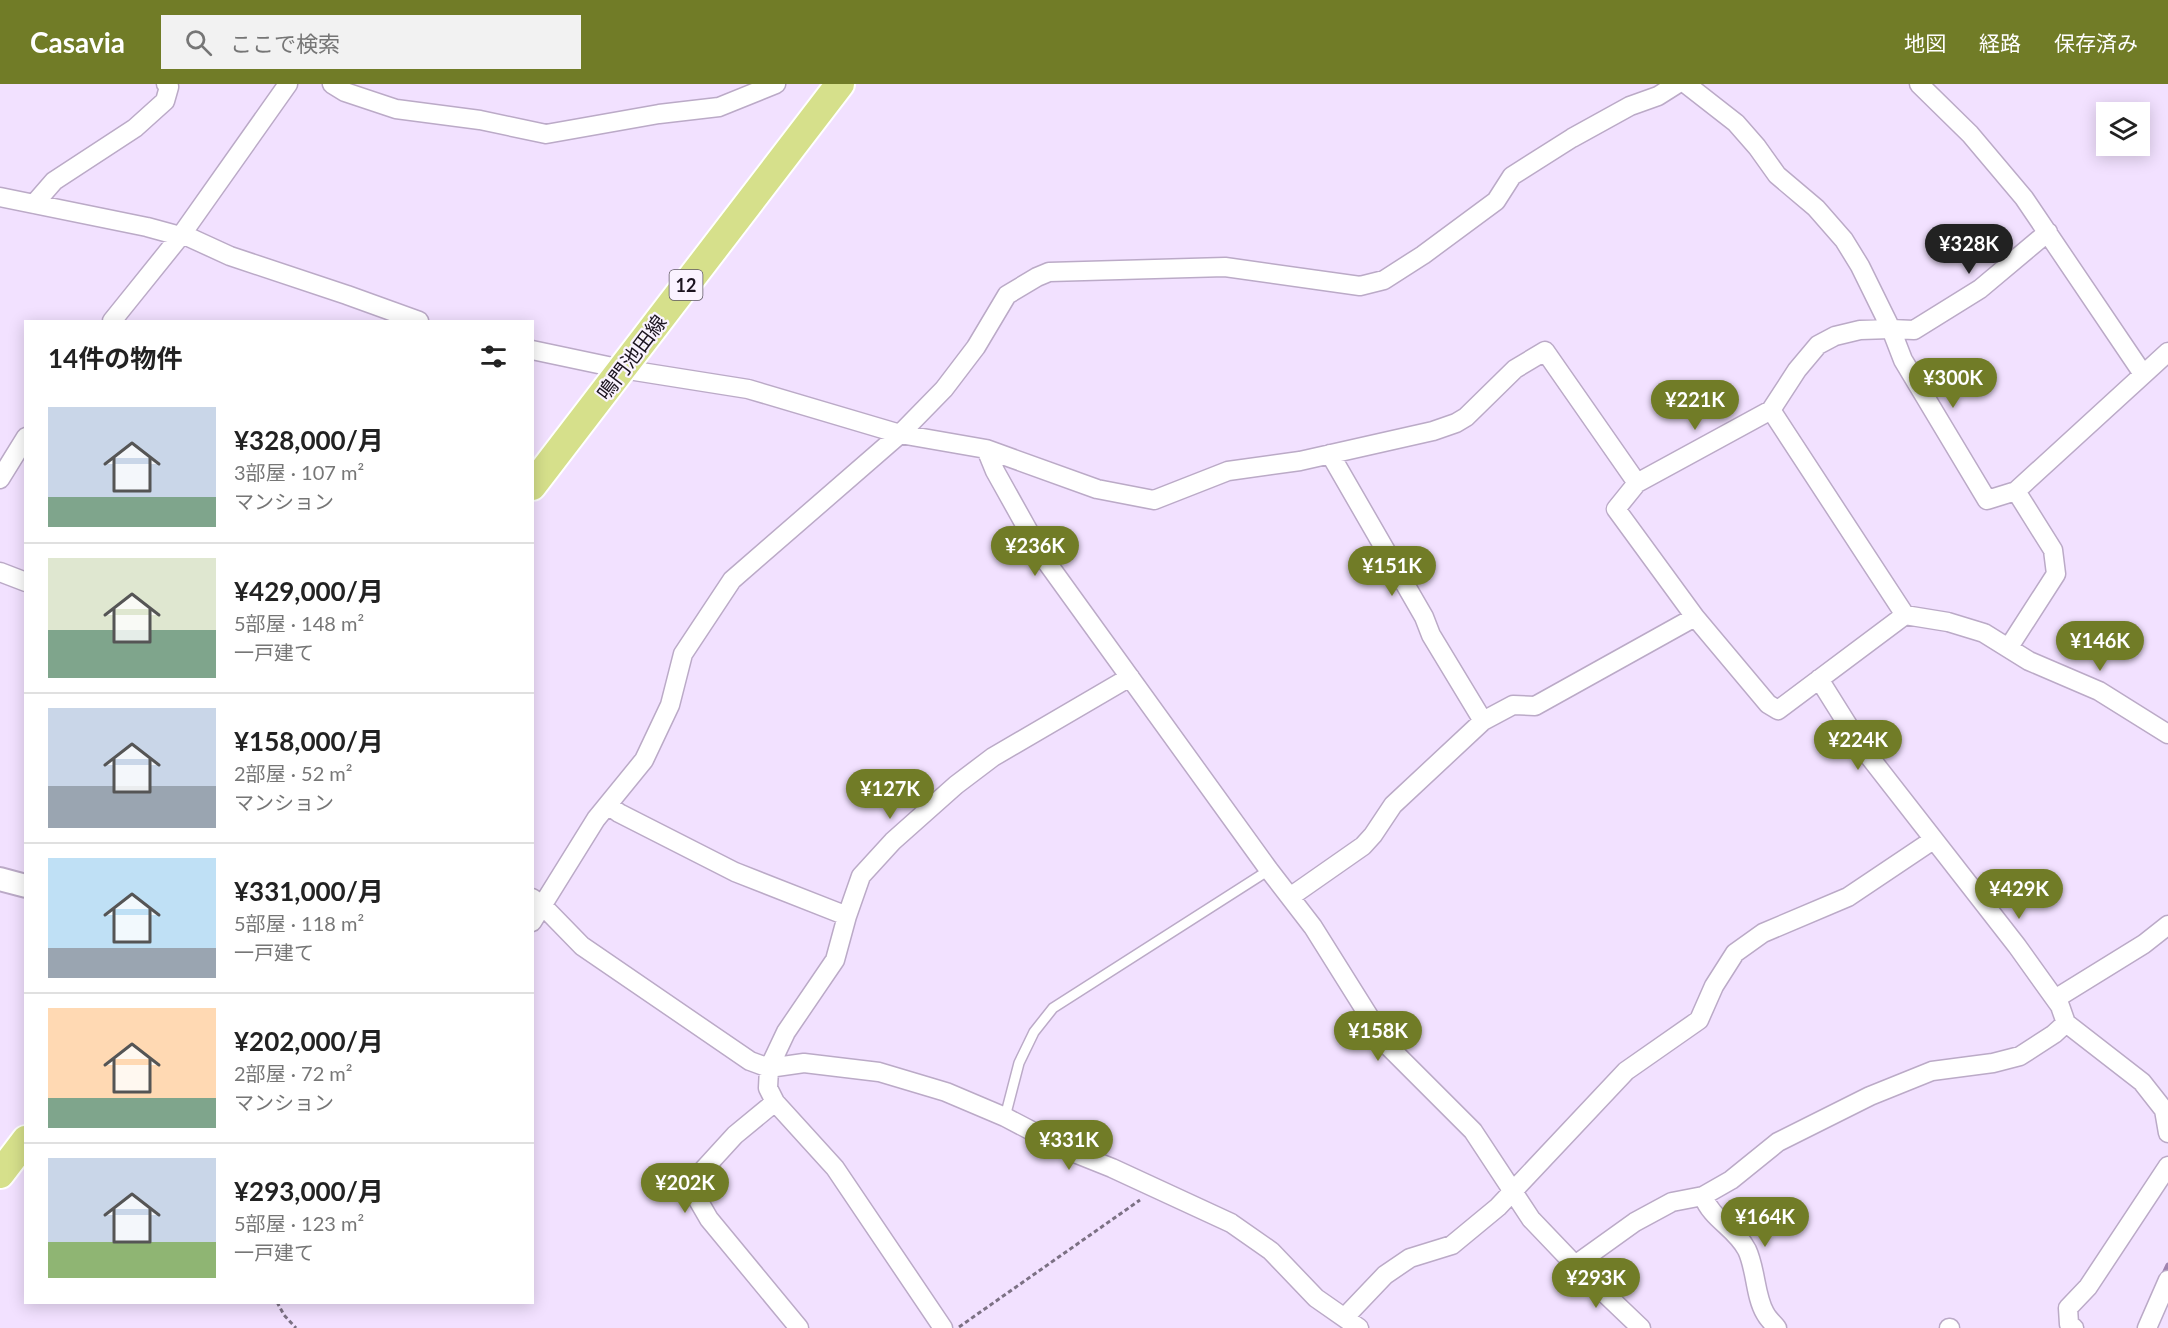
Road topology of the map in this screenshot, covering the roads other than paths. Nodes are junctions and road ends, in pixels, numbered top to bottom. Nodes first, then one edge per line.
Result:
1 (166, 84) edge
2 (288, 84) edge
3 (332, 84) edge
4 (776, 84) edge
5 (840, 84) edge
6 (1677, 84) edge
7 (1686, 84) edge
8 (1919, 84) edge
9 (0, 197) edge
10 (34, 204) junction
11 (2048, 232) junction
12 (181, 235) junction
13 (113, 320) edge
14 (415, 320) edge
15 (1891, 328) junction
16 (534, 350) edge
17 (2168, 352) edge
18 (622, 369) junction
19 (2143, 374) junction
20 (1771, 410) junction
21 (900, 434) junction
22 (24, 440) edge
23 (986, 449) junction
24 (1330, 454) junction
25 (0, 479) edge
26 (534, 483) edge
27 (1637, 483) junction
28 (2016, 491) junction
29 (0, 572) edge
30 (24, 581) edge
31 (1905, 615) junction
32 (1695, 617) junction
33 (2009, 647) junction
34 (1130, 677) junction
35 (1819, 679) junction
36 (1483, 721) junction
37 (2168, 734) edge
38 (608, 805) junction
39 (1933, 840) junction
40 (1269, 870) junction
41 (0, 879) edge
42 (24, 885) edge
43 (1290, 897) junction
44 (538, 902) edge
45 (847, 916) junction
46 (2168, 925) edge
47 (2055, 999) junction
48 (2066, 1023) junction
49 (769, 1068) junction
50 (775, 1102) junction
51 (1005, 1117) junction
52 (2168, 1133) edge
53 (24, 1143) edge
54 (2168, 1166) edge
55 (0, 1174) edge
56 (1512, 1192) junction
57 (1703, 1196) junction
58 (1575, 1265) junction
59 (2168, 1280) edge
60 (1352, 1322) edge
61 (799, 1328) edge
62 (943, 1328) edge
63 (1641, 1328) edge
64 (1777, 1328) edge
65 (2074, 1328) edge
66 (2147, 1328) edge

1 - 10 street
2 - 12 street
3 - 4 street
5 - 18 main road, 鳴門池田線 / 12
6 - 21 street
7 - 15 street
8 - 11 street
9 - 10 street
10 - 12 street
11 - 15 street
11 - 19 street
12 - 13 street
12 - 14 street
15 - 20 street
15 - 28 street
16 - 18 street
17 - 19 street
18 - 21 street
18 - 26 main road, 鳴門池田線 / 12
19 - 28 street
20 - 27 street
20 - 31 street
21 - 23 street
21 - 38 street
22 - 25 street
23 - 24 street
23 - 34 street
24 - 27 street
24 - 36 street
27 - 32 street
28 - 33 street
29 - 30 street
31 - 33 street
31 - 35 street
32 - 35 street
32 - 36 street
33 - 37 street
34 - 40 street
34 - 45 street
35 - 39 street
36 - 43 street
38 - 44 street
38 - 45 street
39 - 47 street
39 - 56 street
40 - 43 street
40 - 51 lane
41 - 42 street
43 - 56 street
44 - 49 street
45 - 49 street
46 - 47 street
47 - 48 street
48 - 52 street
48 - 57 street
49 - 50 street
49 - 51 street
50 - 61 street
50 - 62 street
51 - 60 street
53 - 55 main road
54 - 65 street
56 - 58 street
56 - 60 street
57 - 58 street
57 - 64 street
58 - 63 street
59 - 66 street

